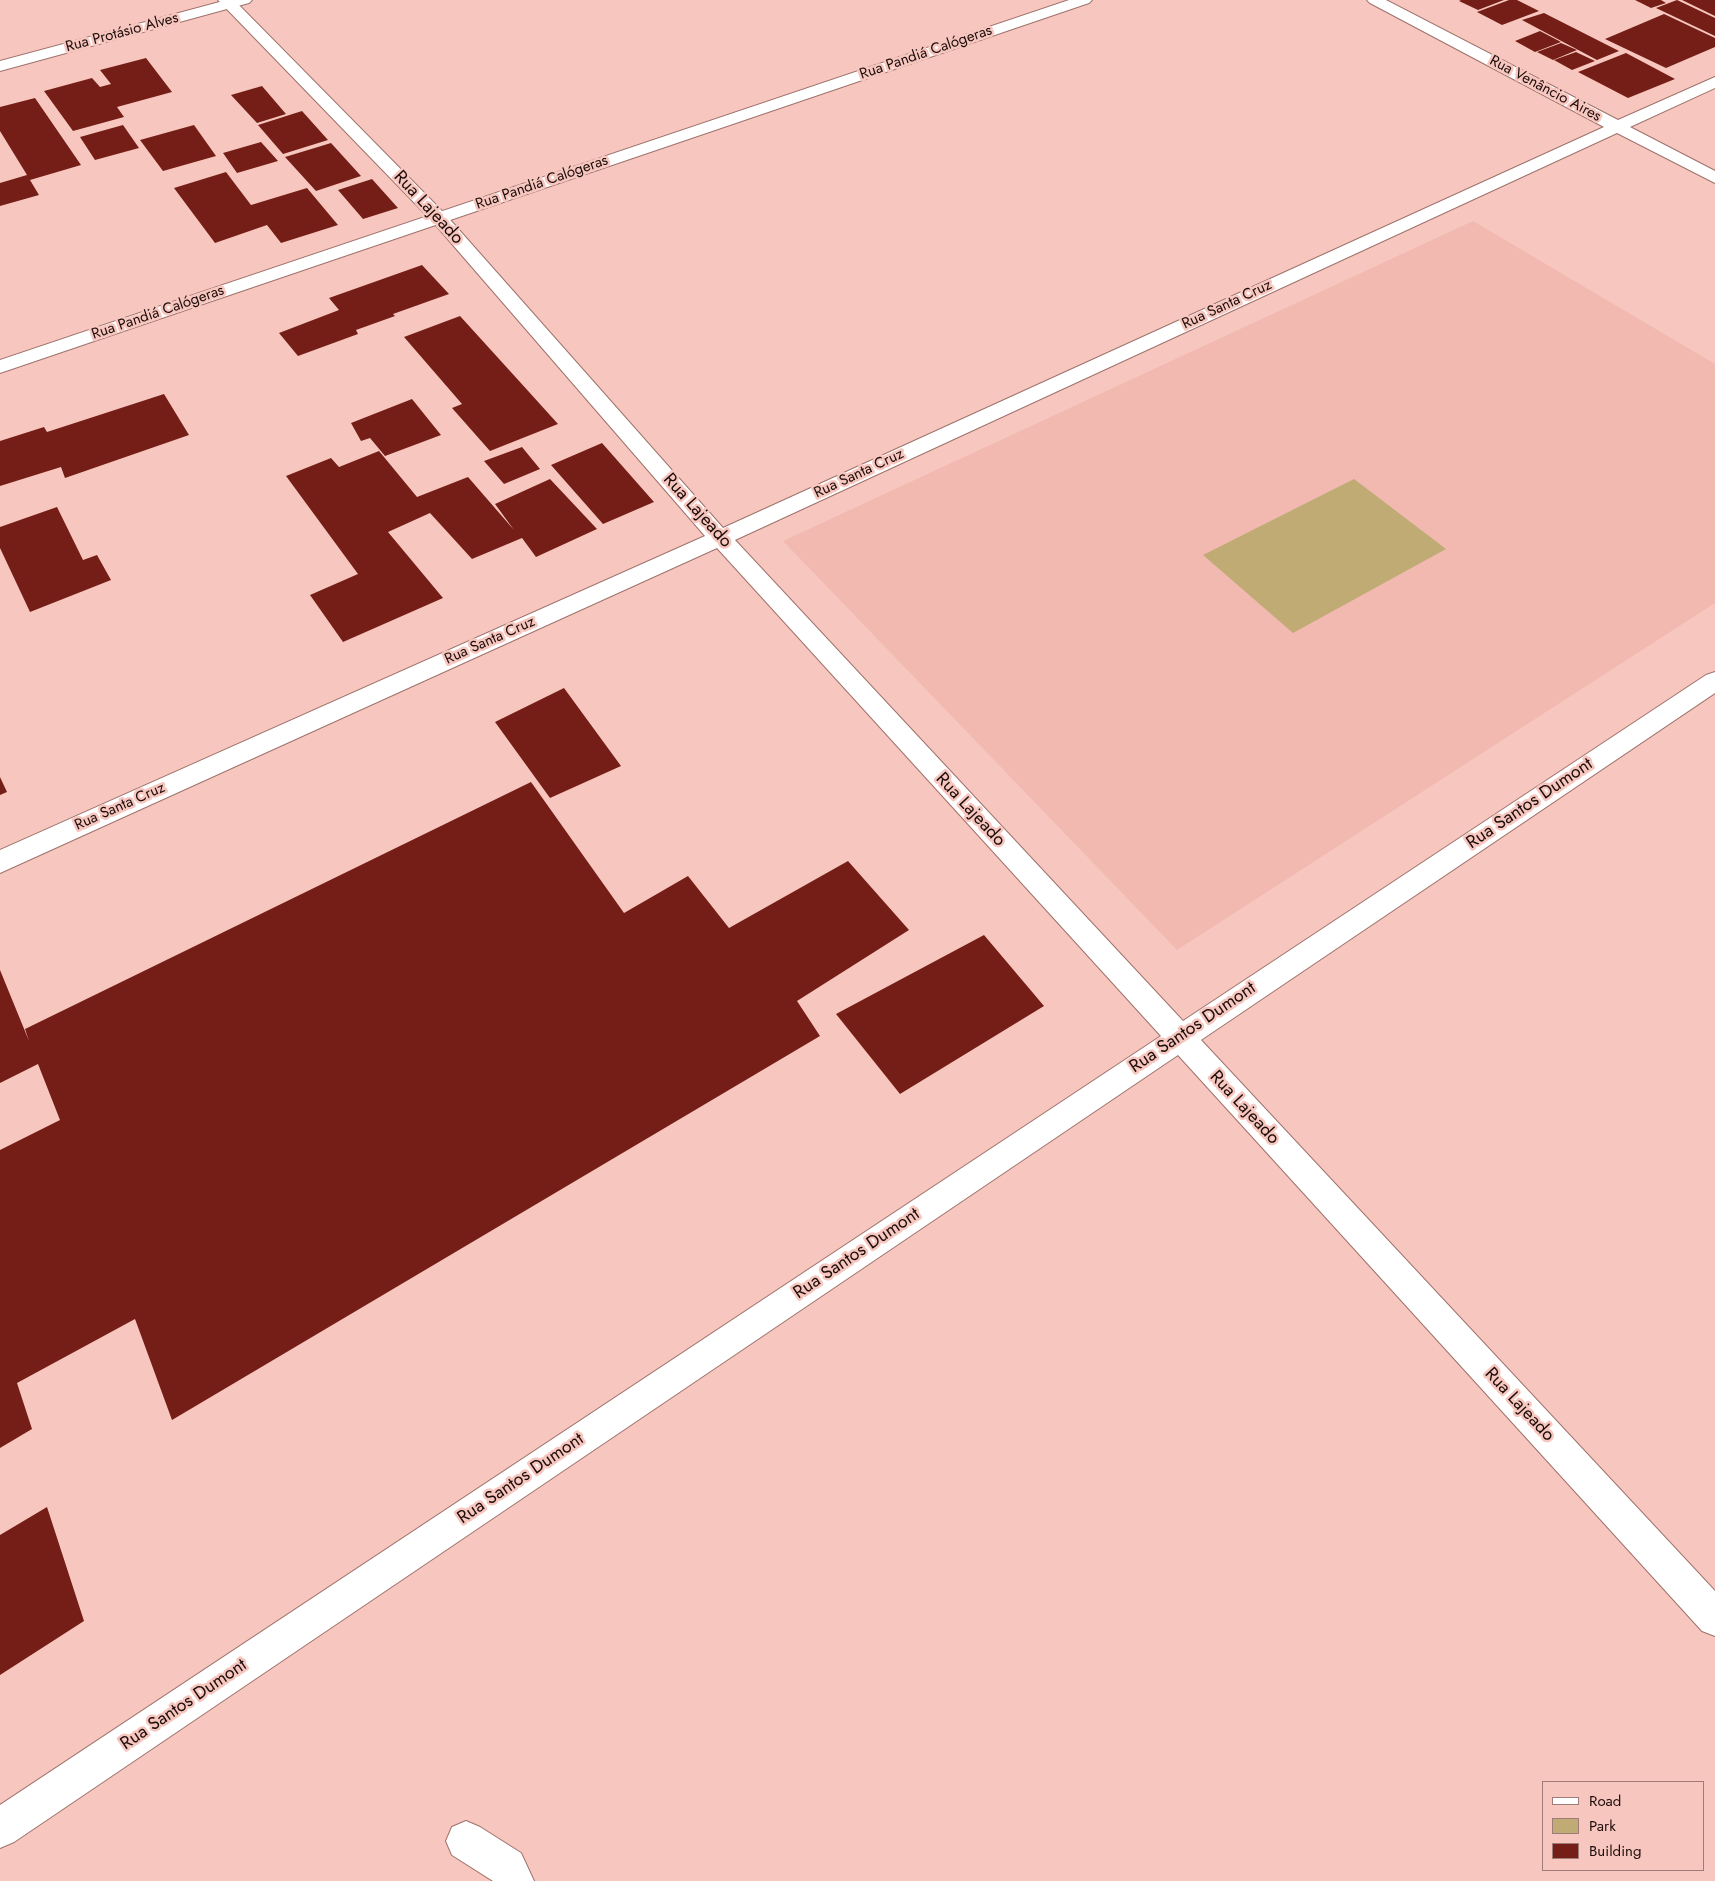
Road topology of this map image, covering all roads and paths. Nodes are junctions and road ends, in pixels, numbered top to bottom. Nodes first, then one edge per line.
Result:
1 (1084, 0) edge
2 (1375, 0) edge
3 (234, 1) edge
4 (0, 66) edge
5 (1715, 82) edge
6 (1616, 126) junction
7 (1715, 178) edge
8 (439, 218) junction
9 (0, 367) edge
10 (720, 538) junction
11 (1715, 681) edge
12 (0, 862) edge
13 (1180, 1037) junction
14 (1715, 1618) edge
15 (0, 1828) edge
16 (466, 1841) dead end
17 (514, 1881) edge

1 - 8 street, Rua Pandiá Calógeras
2 - 6 street, Rua Venâncio Aires
3 - 4 street, Rua Protásio Alves
3 - 8 street, Rua Lajeado
5 - 6 street, Rua Santa Cruz
6 - 7 street, Rua Venâncio Aires
6 - 10 street, Rua Santa Cruz
8 - 9 street, Rua Pandiá Calógeras
8 - 10 street, Rua Lajeado
10 - 12 street, Rua Santa Cruz
10 - 13 street, Rua Lajeado
11 - 13 street, Rua Santos Dumont
13 - 14 street, Rua Lajeado
13 - 15 street, Rua Santos Dumont
16 - 17 street

